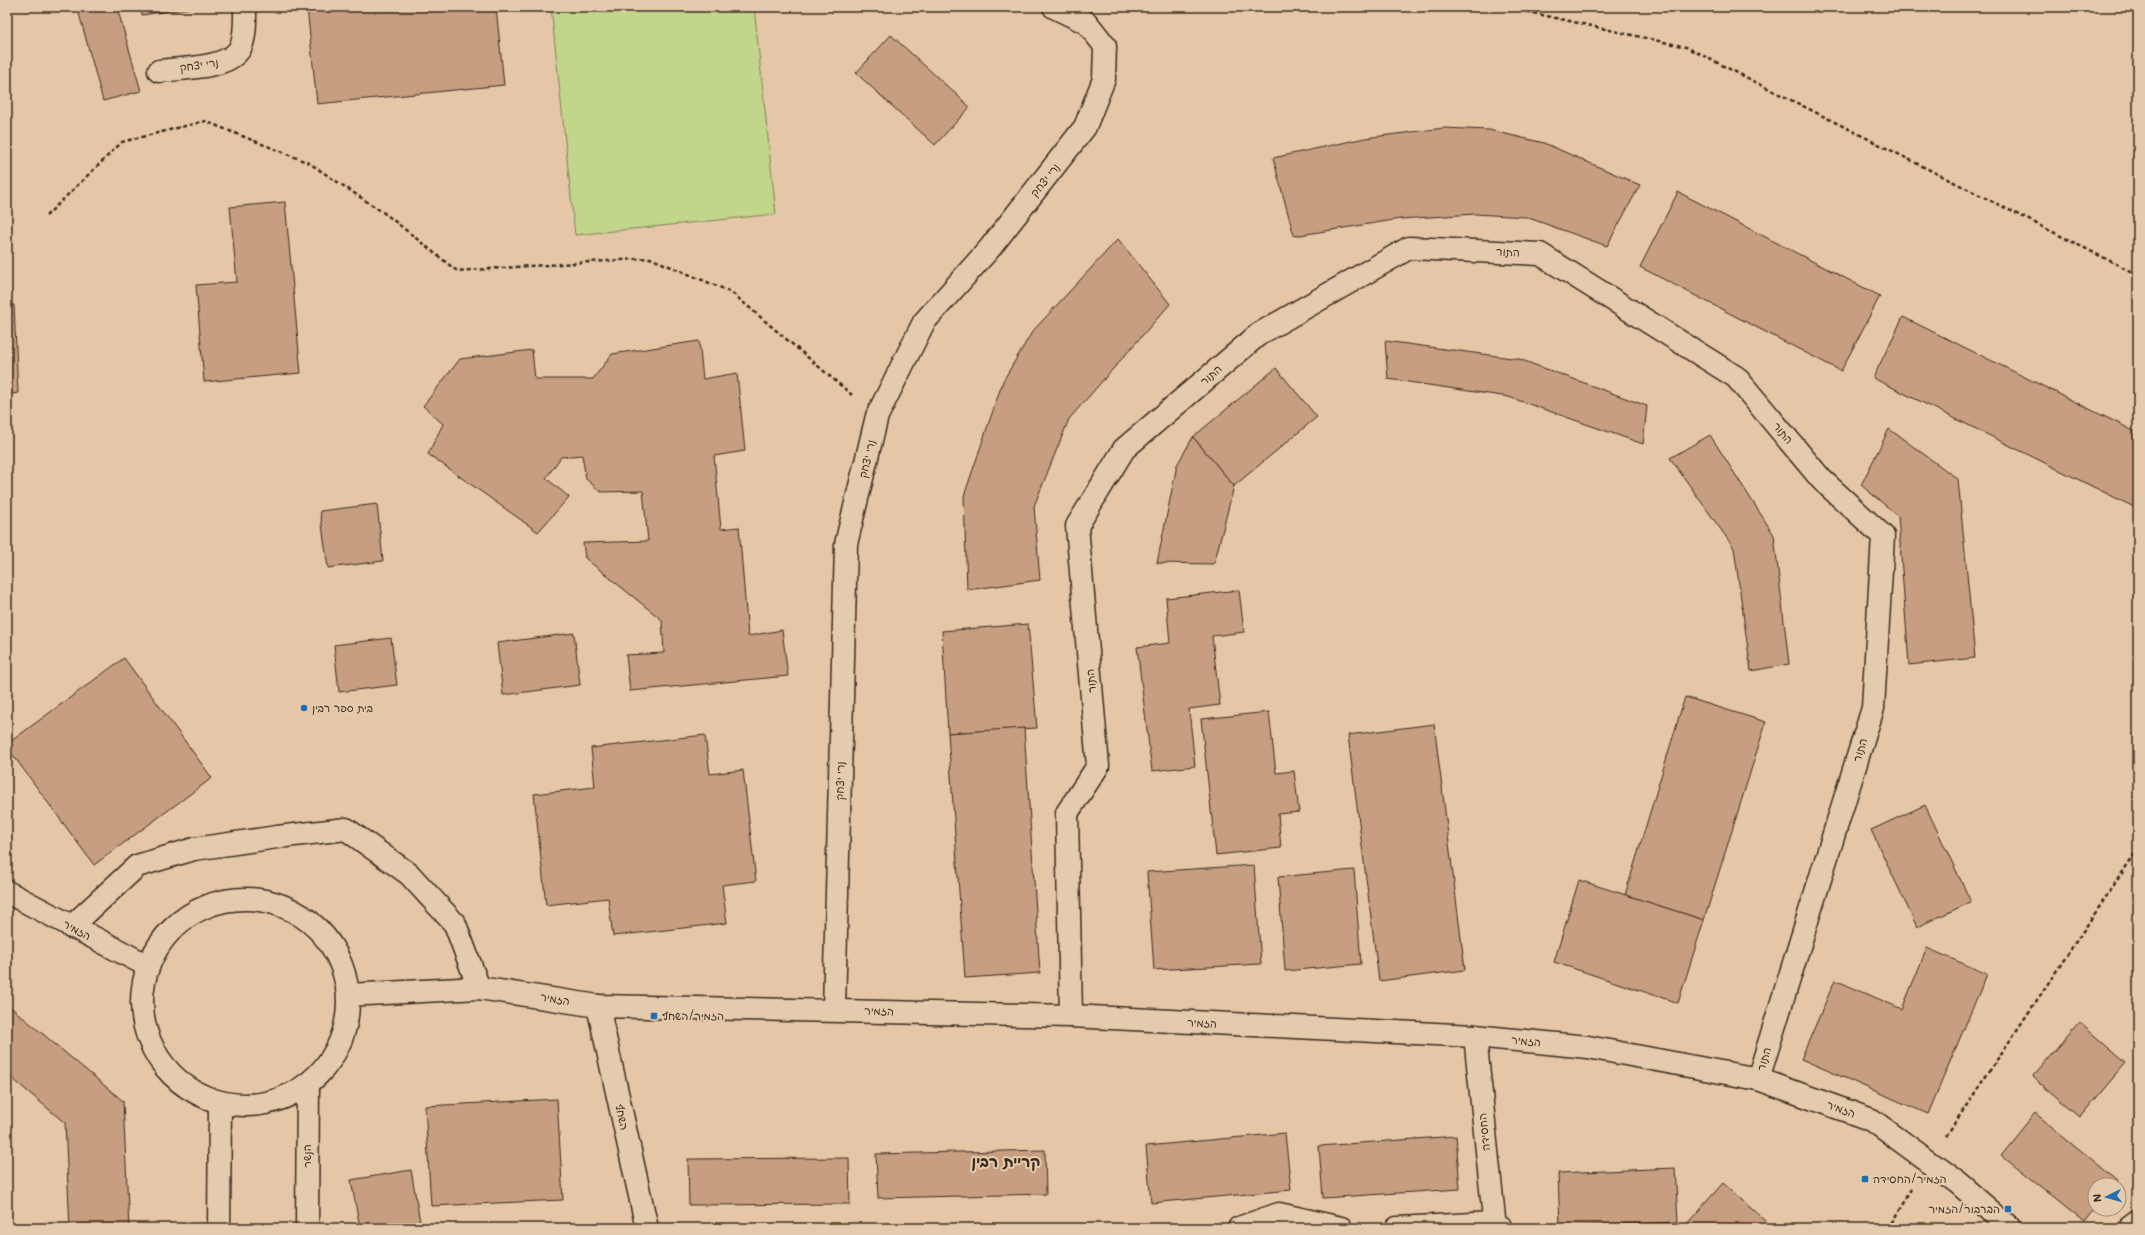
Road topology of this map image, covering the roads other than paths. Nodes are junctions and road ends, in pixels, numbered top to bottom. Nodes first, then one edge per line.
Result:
1 (245, 7) edge
2 (1054, 7) edge
3 (159, 70) dead end
4 (7, 892) edge
5 (71, 927) junction
6 (148, 966) junction
7 (479, 988) junction
8 (348, 995) junction
9 (598, 1006) junction
10 (834, 1010) junction
11 (1071, 1016) junction
12 (1475, 1036) junction
13 (1758, 1079) junction
14 (308, 1085) junction
15 (220, 1103) junction
16 (2138, 1222) edge
17 (1496, 1226) edge
18 (219, 1228) edge
19 (307, 1228) edge
20 (647, 1228) edge
21 (1239, 1228) edge
22 (1341, 1228) edge
23 (1397, 1228) edge
24 (2010, 1228) edge
25 (2130, 1228) edge

1 - 3 street, נרי יצחק
2 - 10 street, נרי יצחק
4 - 5 street, הזמיר
5 - 6 street, הזמיר
5 - 7 street
6 - 8 street
6 - 15 street
7 - 8 street, הזמיר
7 - 9 street, הזמיר
8 - 14 street
9 - 10 street, הזמיר
9 - 20 street, השחף
10 - 11 street, הזמיר
11 - 12 street, הזמיר
11 - 13 street, התור
12 - 13 street, הזמיר
12 - 17 street, החסידה
13 - 24 street, הזמיר
14 - 15 street
14 - 19 street, הנשר
15 - 18 street
16 - 25 street
17 - 23 street
21 - 22 street

